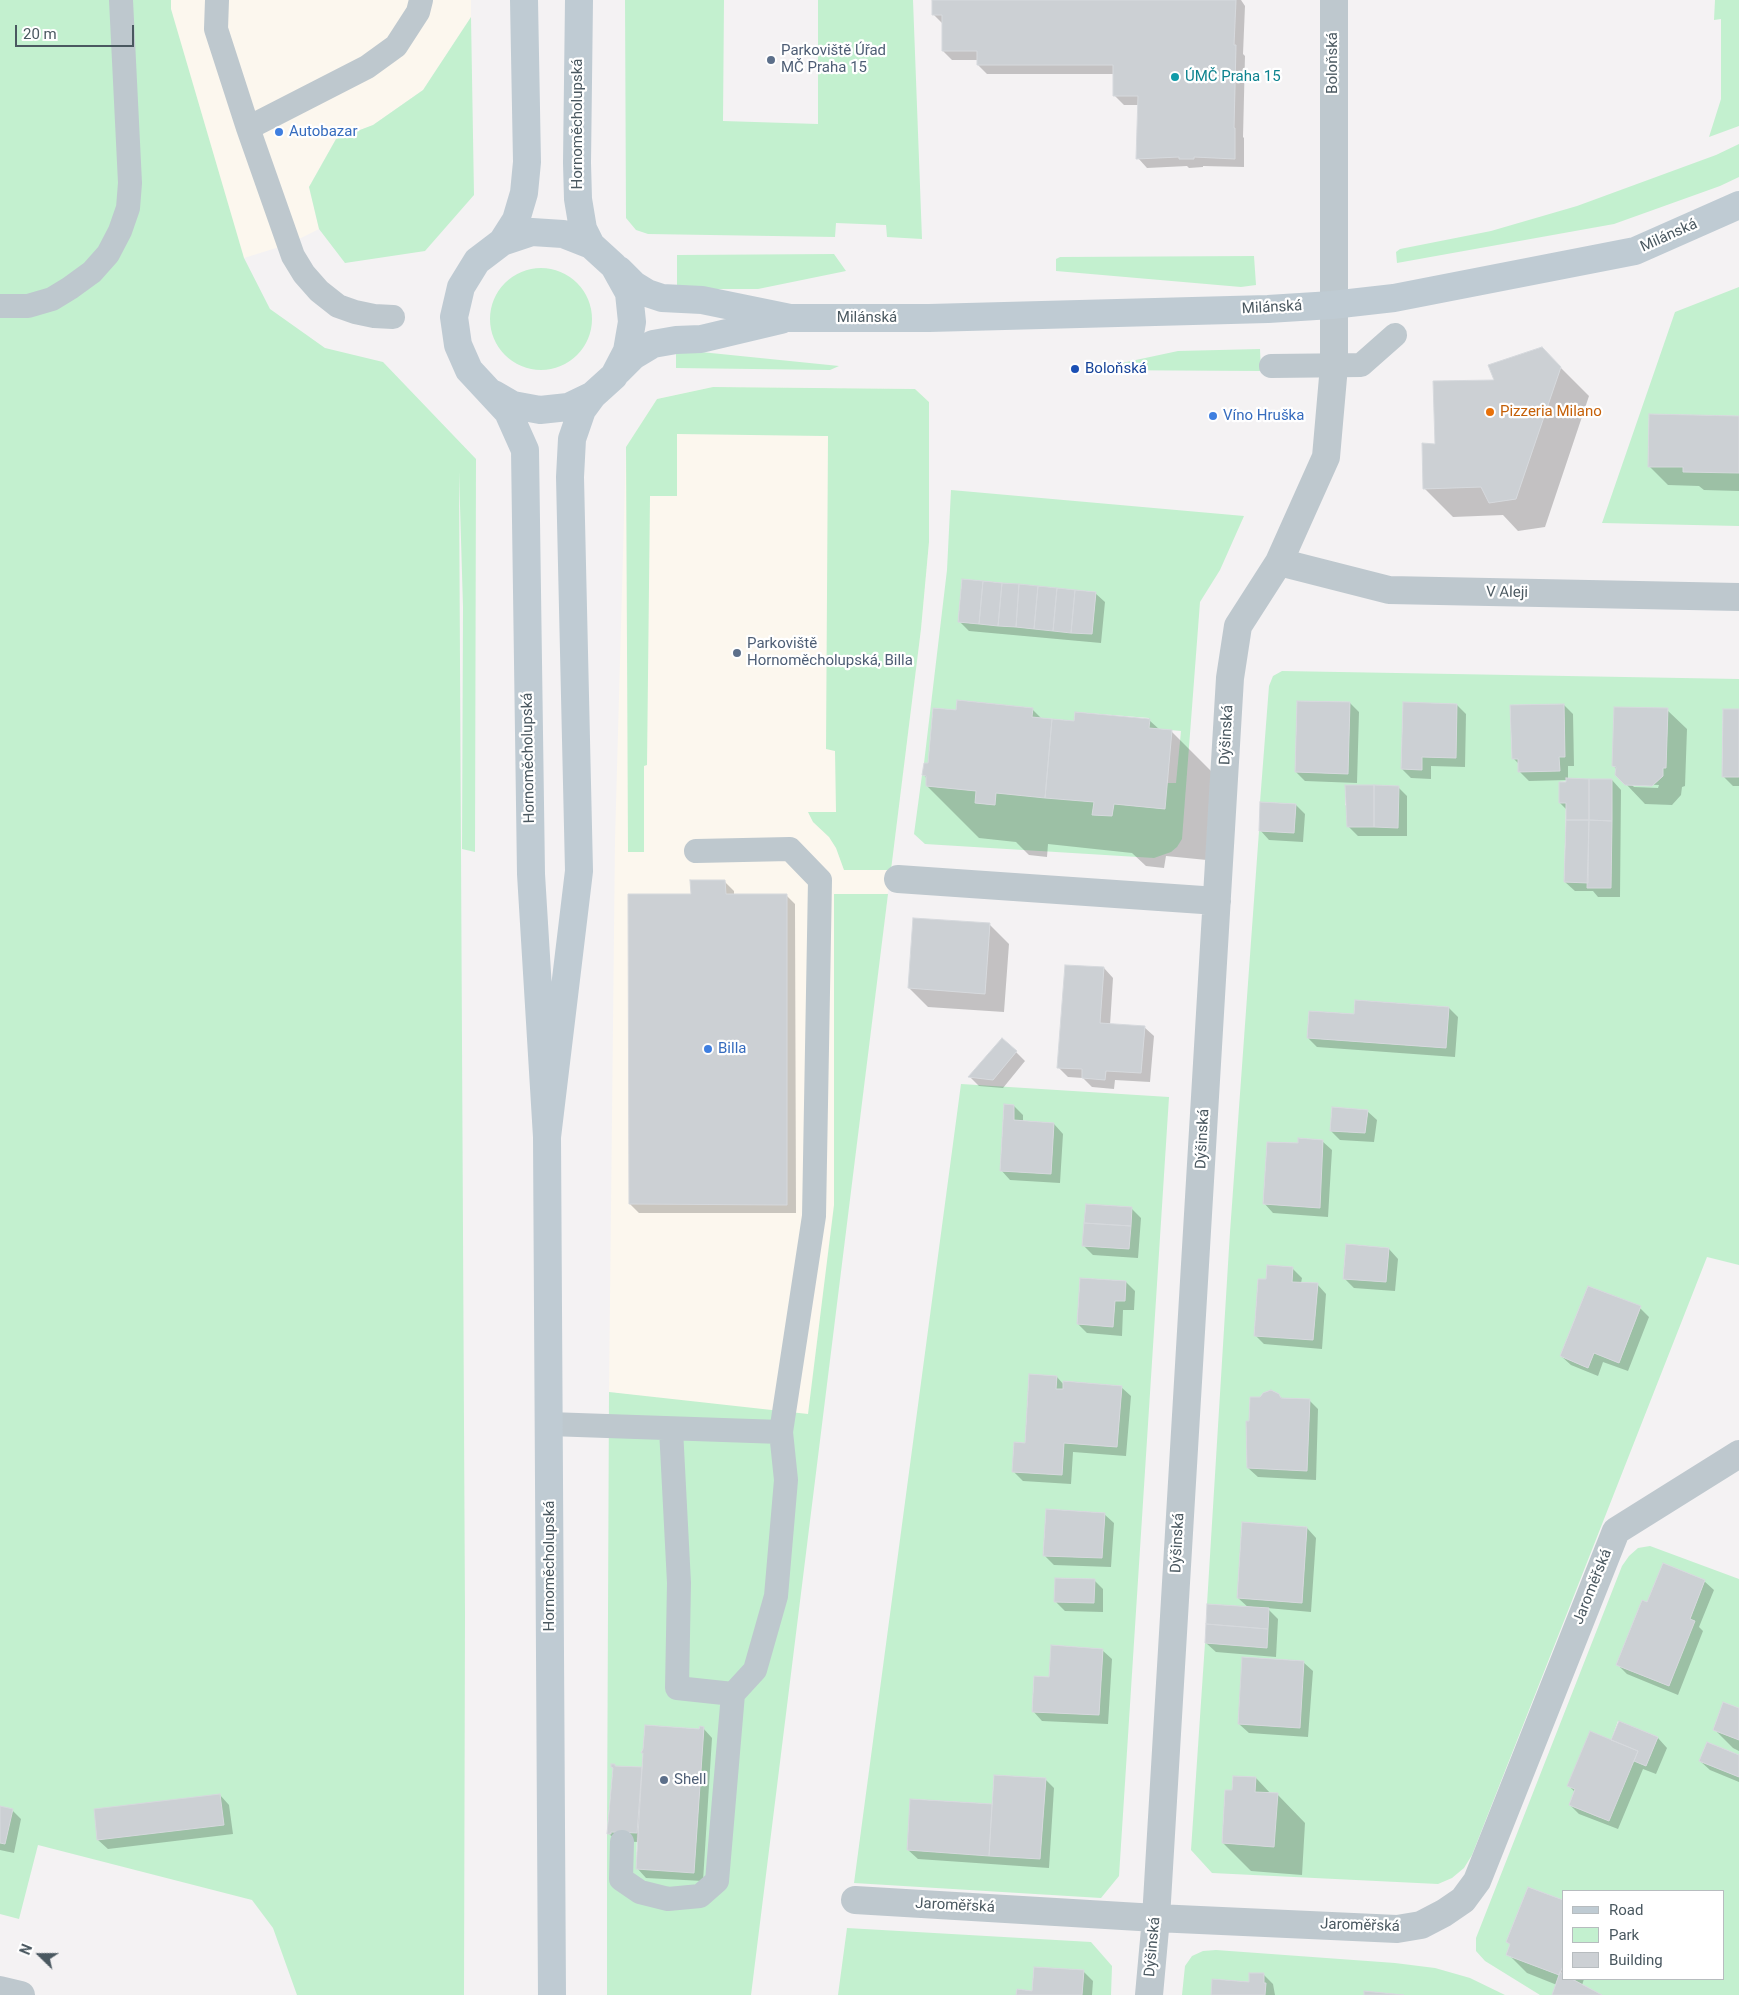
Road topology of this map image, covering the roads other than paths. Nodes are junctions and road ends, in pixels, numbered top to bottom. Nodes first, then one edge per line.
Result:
1 (121, 0) edge
2 (217, 0) edge
3 (421, 0) edge
4 (524, 0) edge
5 (579, 0) edge
6 (1334, 0) edge
7 (248, 128) junction
8 (1739, 205) edge
9 (502, 242) junction
10 (591, 245) junction
11 (614, 266) junction
12 (1332, 305) junction
13 (0, 306) edge
14 (393, 317) dead end
15 (790, 318) junction
16 (1395, 335) dead end
17 (1271, 366) dead end
18 (1334, 366) junction
19 (614, 376) junction
20 (488, 391) junction
21 (593, 395) junction
22 (1279, 562) junction
23 (1739, 597) edge
24 (696, 851) dead end
25 (898, 879) dead end
26 (1217, 901) junction
27 (547, 1137) junction
28 (549, 1424) junction
29 (671, 1429) junction
30 (781, 1432) junction
31 (1739, 1454) edge
32 (733, 1694) junction
33 (622, 1842) dead end
34 (855, 1900) dead end
35 (1156, 1918) junction
36 (0, 1990) edge
37 (21, 1995) edge
38 (552, 1995) edge
39 (1149, 1995) edge

1 - 13 lane
2 - 7 lane
3 - 7 lane
4 - 9 street, Hornoměcholupská
5 - 10 street, Hornoměcholupská
6 - 12 street, Boloňská
7 - 14 lane
8 - 12 street, Milánská
9 - 10 street, Hornoměcholupská
9 - 20 street, Hornoměcholupská
10 - 11 street, Hornoměcholupská
11 - 15 street, Milánská
11 - 19 street, Hornoměcholupská
12 - 15 street, Milánská
12 - 18 street, Dýšinská
15 - 19 street, Milánská
16 - 18 lane
17 - 18 lane
18 - 22 street, Dýšinská
19 - 21 street, Hornoměcholupská
20 - 21 street, Hornoměcholupská
20 - 27 street, Hornoměcholupská
21 - 27 street, Hornoměcholupská
22 - 23 street, V Aleji
22 - 26 street, Dýšinská
24 - 30 lane
25 - 26 street
26 - 35 street, Dýšinská
27 - 28 street, Hornoměcholupská
28 - 29 lane
28 - 38 street, Hornoměcholupská
29 - 30 lane
29 - 32 lane
30 - 32 lane
31 - 35 street, Jaroměřská
32 - 33 lane
34 - 35 street, Jaroměřská
35 - 39 street, Dýšinská
36 - 37 street

